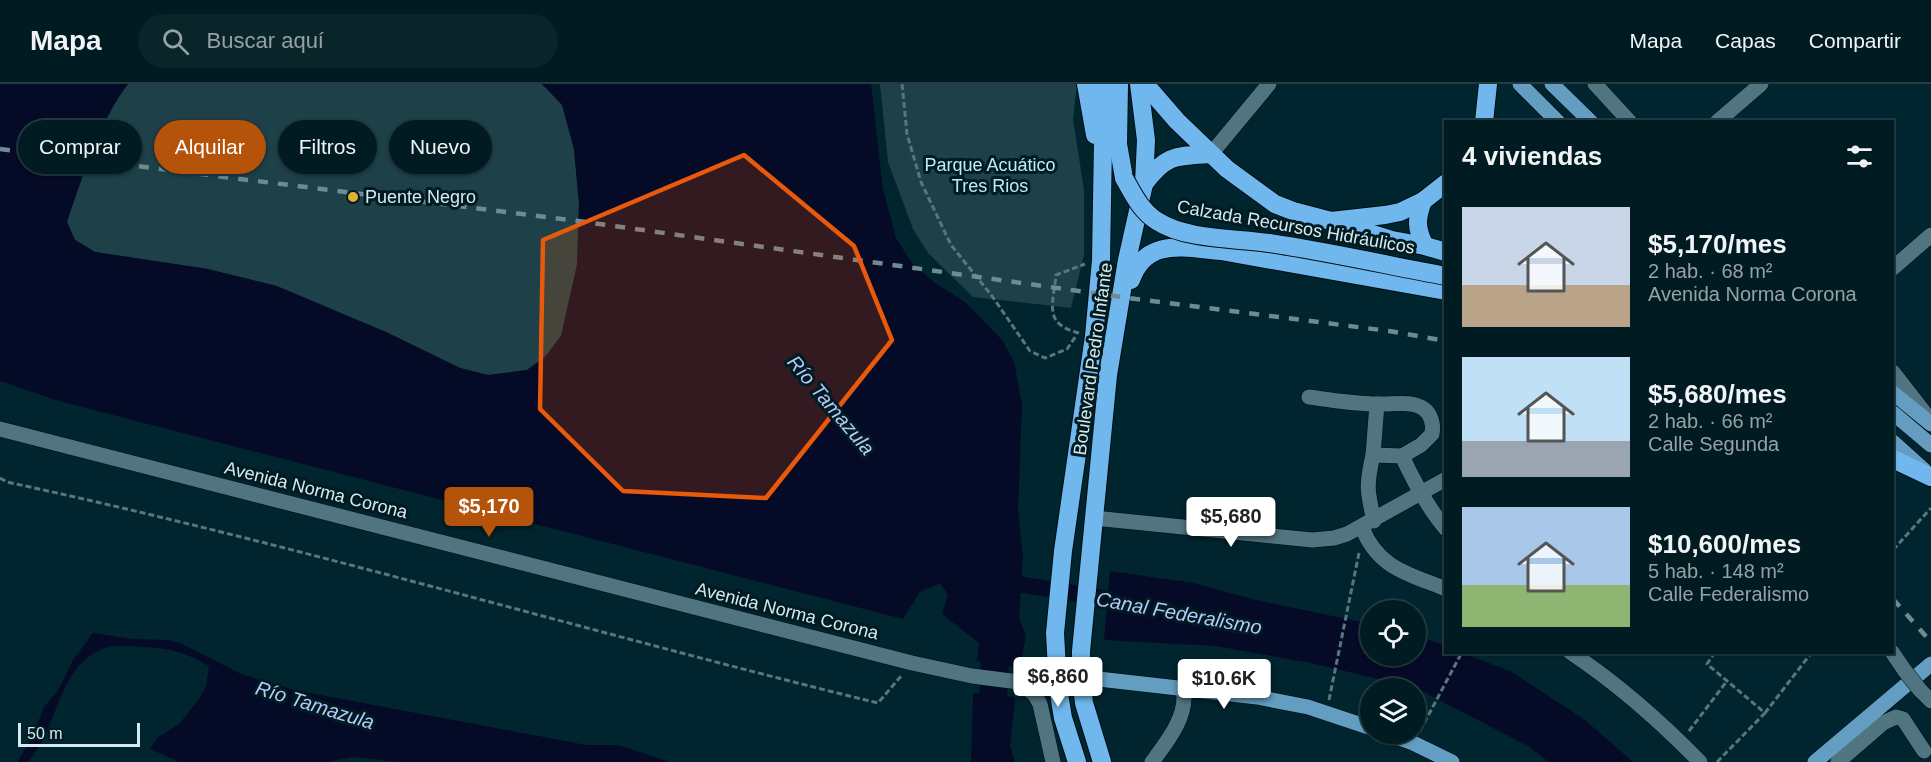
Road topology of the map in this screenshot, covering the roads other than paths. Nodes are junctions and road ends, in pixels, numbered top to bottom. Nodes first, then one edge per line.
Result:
1 (1086, 84) edge
2 (1104, 84) edge
3 (1119, 84) edge
4 (1139, 84) edge
5 (1145, 84) edge
6 (1269, 84) edge
7 (1488, 84) edge
8 (1520, 84) edge
9 (1552, 84) edge
10 (1595, 84) edge
11 (1761, 84) edge
12 (1484, 120) edge
13 (1556, 120) edge
14 (1589, 120) edge
15 (1628, 120) edge
16 (1719, 120) edge
17 (1210, 154) junction
18 (1102, 169) junction
19 (1144, 184) junction
20 (1444, 185) edge
21 (1423, 201) junction
22 (1331, 221) junction
23 (1931, 235) edge
24 (1425, 246) junction
25 (1444, 251) edge
26 (1894, 267) edge
27 (1444, 276) edge
28 (1444, 291) edge
29 (1894, 373) edge
30 (1108, 375) junction
31 (1894, 394) edge
32 (1309, 397) dead end
33 (1377, 405) junction
34 (1894, 414) edge
35 (1931, 422) edge
36 (0, 429) edge
37 (1894, 443) edge
38 (1931, 445) edge
39 (1373, 455) junction
40 (1402, 456) junction
41 (1894, 459) edge
42 (1931, 477) edge
43 (1444, 479) edge
44 (1421, 493) junction
45 (1094, 518) junction
46 (1368, 524) junction
47 (1444, 527) edge
48 (1444, 588) edge
49 (1573, 654) edge
50 (1893, 654) edge
51 (1931, 664) edge
52 (1081, 677) junction
53 (1183, 688) junction
54 (1926, 695) edge
55 (1360, 724) edge
56 (1415, 744) edge
57 (1928, 752) edge
58 (1053, 762) edge
59 (1077, 762) edge
60 (1102, 762) edge
61 (1152, 762) edge
62 (1452, 762) edge
63 (1700, 762) edge
64 (1815, 762) edge
65 (1838, 762) edge

1 - 18 highway
2 - 18 highway, Boulevard Pedro Infante
3 - 27 highway, Calzada Recursos Hidráulicos, bridge
4 - 19 highway, Boulevard Pedro Infante
5 - 17 highway
6 - 17 street
7 - 12 highway
8 - 13 main road
9 - 14 main road
10 - 15 street
11 - 16 street
17 - 19 highway
17 - 22 highway
18 - 59 highway, Boulevard Pedro Infante
19 - 30 highway, Boulevard Pedro Infante
20 - 21 highway
21 - 22 highway
21 - 24 highway
22 - 24 highway
23 - 26 street
24 - 25 highway
28 - 30 highway, Calzada Recursos Hidráulicos
29 - 35 street
30 - 45 highway, Boulevard Pedro Infante
31 - 35 main road
32 - 33 street
33 - 39 street
33 - 40 street
34 - 38 main road
36 - 58 street, Avenida Norma Corona
37 - 42 main road
39 - 40 street
39 - 46 street
40 - 44 street
41 - 42 highway
43 - 44 street
44 - 46 street
44 - 47 street
45 - 46 street
45 - 52 highway, Boulevard Pedro Infante
46 - 48 street
49 - 63 street
50 - 54 street, bridge
51 - 64 main road
52 - 53 main road
52 - 60 highway, Boulevard Pedro Infante
53 - 55 main road
53 - 61 street
56 - 62 main road
57 - 65 street

